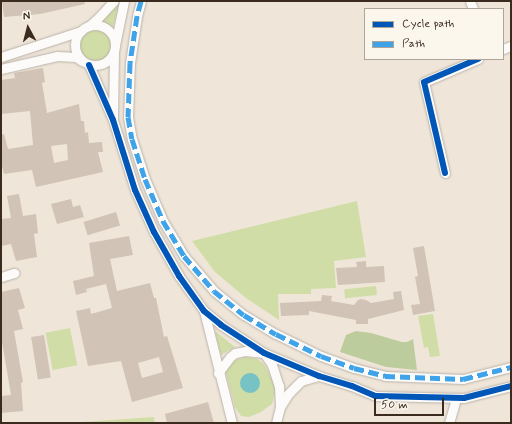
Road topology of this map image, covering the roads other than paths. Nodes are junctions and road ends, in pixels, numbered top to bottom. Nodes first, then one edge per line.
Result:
1 (114, 1) edge
2 (124, 1) edge
3 (141, 1) edge
4 (83, 30) junction
5 (114, 48) junction
6 (1, 57) edge
7 (476, 60) edge
8 (86, 63) junction
9 (1, 69) edge
10 (113, 120) junction
11 (445, 173) dead end
12 (14, 273) dead end
13 (1, 277) edge
14 (204, 311) junction
15 (264, 353) junction
16 (511, 368) edge
17 (218, 373) junction
18 (319, 376) junction
19 (511, 386) edge
20 (456, 398) junction
21 (280, 407) junction
22 (232, 423) edge
23 (276, 423) edge
24 (449, 423) edge

1 - 4 street
2 - 5 street
3 - 16 street
4 - 5 street
4 - 6 street
4 - 8 street
5 - 8 street
5 - 10 street
7 - 11 street
8 - 9 street
8 - 10 street
10 - 14 street
12 - 13 street
14 - 15 street
14 - 17 street
15 - 17 street
15 - 18 street
15 - 21 street
17 - 22 street
18 - 20 street
18 - 21 street
19 - 20 street
20 - 24 street
21 - 23 street

